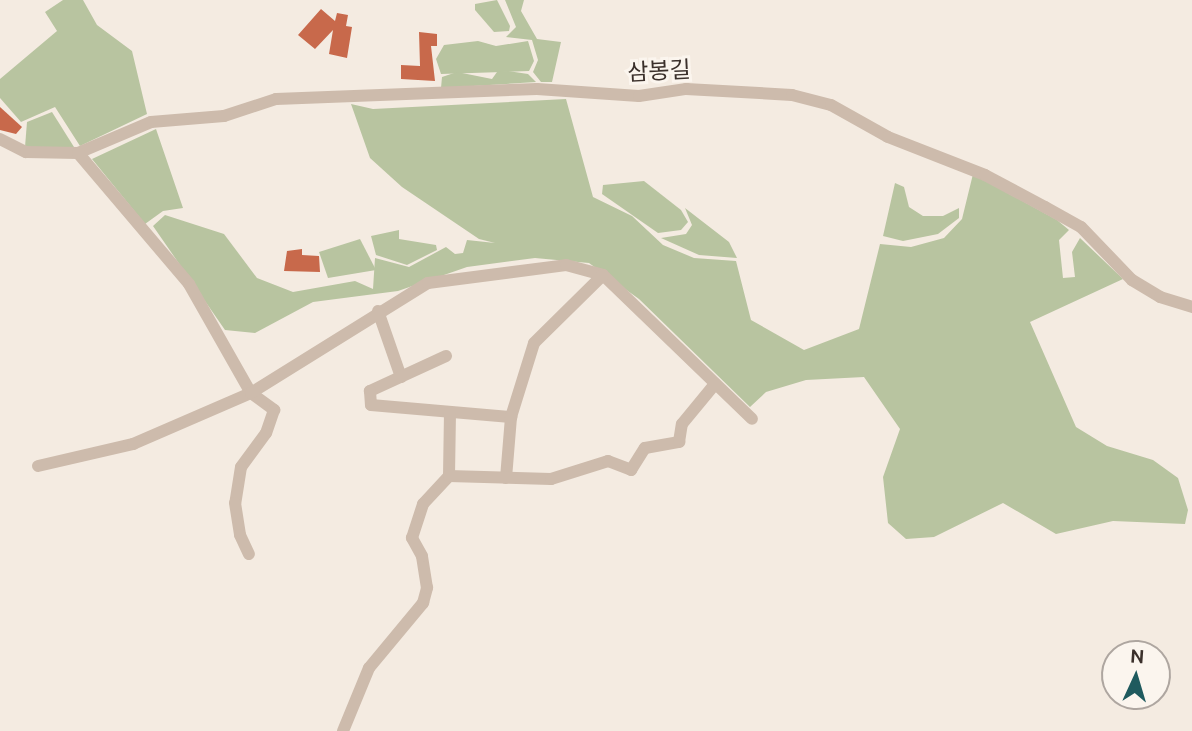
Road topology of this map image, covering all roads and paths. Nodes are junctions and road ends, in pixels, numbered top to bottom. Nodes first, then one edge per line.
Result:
1 (0, 139) edge
2 (78, 153) junction
3 (603, 275) junction
4 (1192, 307) edge
5 (378, 311) junction
6 (446, 355) dead end
7 (401, 377) junction
8 (715, 384) junction
9 (251, 393) junction
10 (450, 412) junction
11 (511, 417) junction
12 (752, 419) dead end
13 (38, 466) dead end
14 (449, 477) junction
15 (506, 478) junction
16 (249, 554) dead end
17 (343, 731) edge

1 - 2 street
2 - 4 street, 삼봉길
2 - 9 street
3 - 5 street
3 - 8 street
3 - 11 street
5 - 7 street
5 - 9 street
6 - 7 street
7 - 10 street
8 - 12 street
8 - 15 street
9 - 13 street
9 - 16 street
10 - 11 street
10 - 14 street
11 - 15 street
14 - 15 street
14 - 17 street

